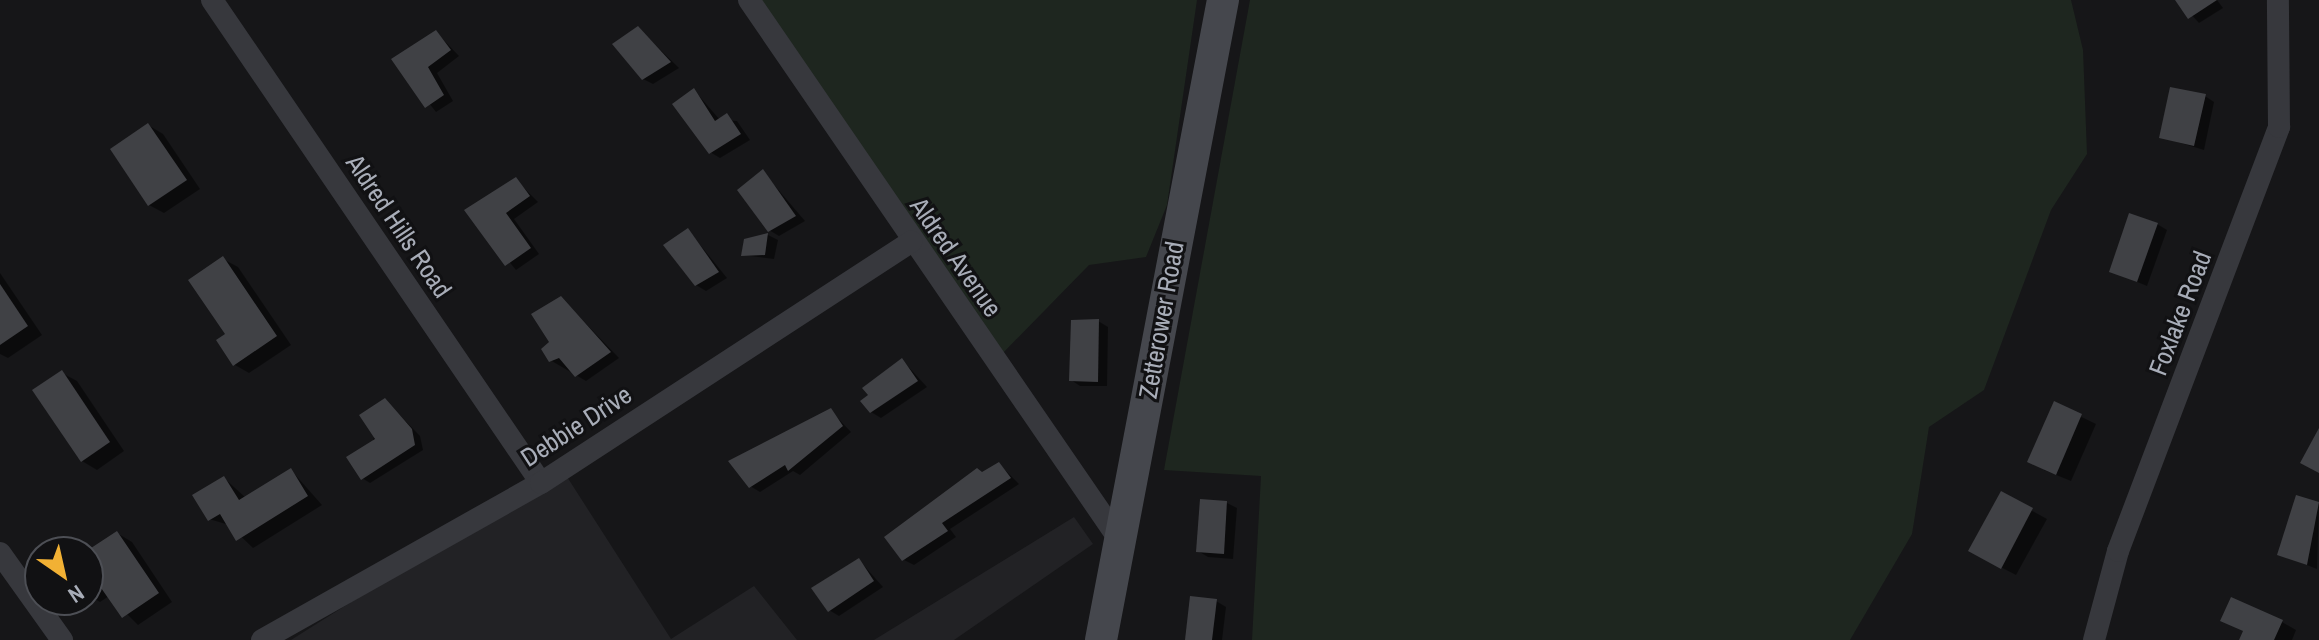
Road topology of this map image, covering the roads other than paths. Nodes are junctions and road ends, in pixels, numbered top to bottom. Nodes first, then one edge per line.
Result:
1 (212, 0) edge
2 (749, 0) edge
3 (1223, 0) edge
4 (2278, 0) edge
5 (911, 242) junction
6 (541, 483) junction
7 (1121, 542) junction
8 (0, 553) edge
9 (62, 640) edge
10 (262, 640) edge
11 (1101, 640) edge
12 (2094, 640) edge

1 - 6 street, Aldred Hills Road
2 - 5 street, Aldred Avenue
3 - 7 street, Zetterower Road
4 - 12 street, Foxlake Road
5 - 6 street, Debbie Drive
5 - 7 street, Aldred Avenue
6 - 10 street, Debbie Drive
7 - 11 street, Zetterower Road
8 - 9 street

